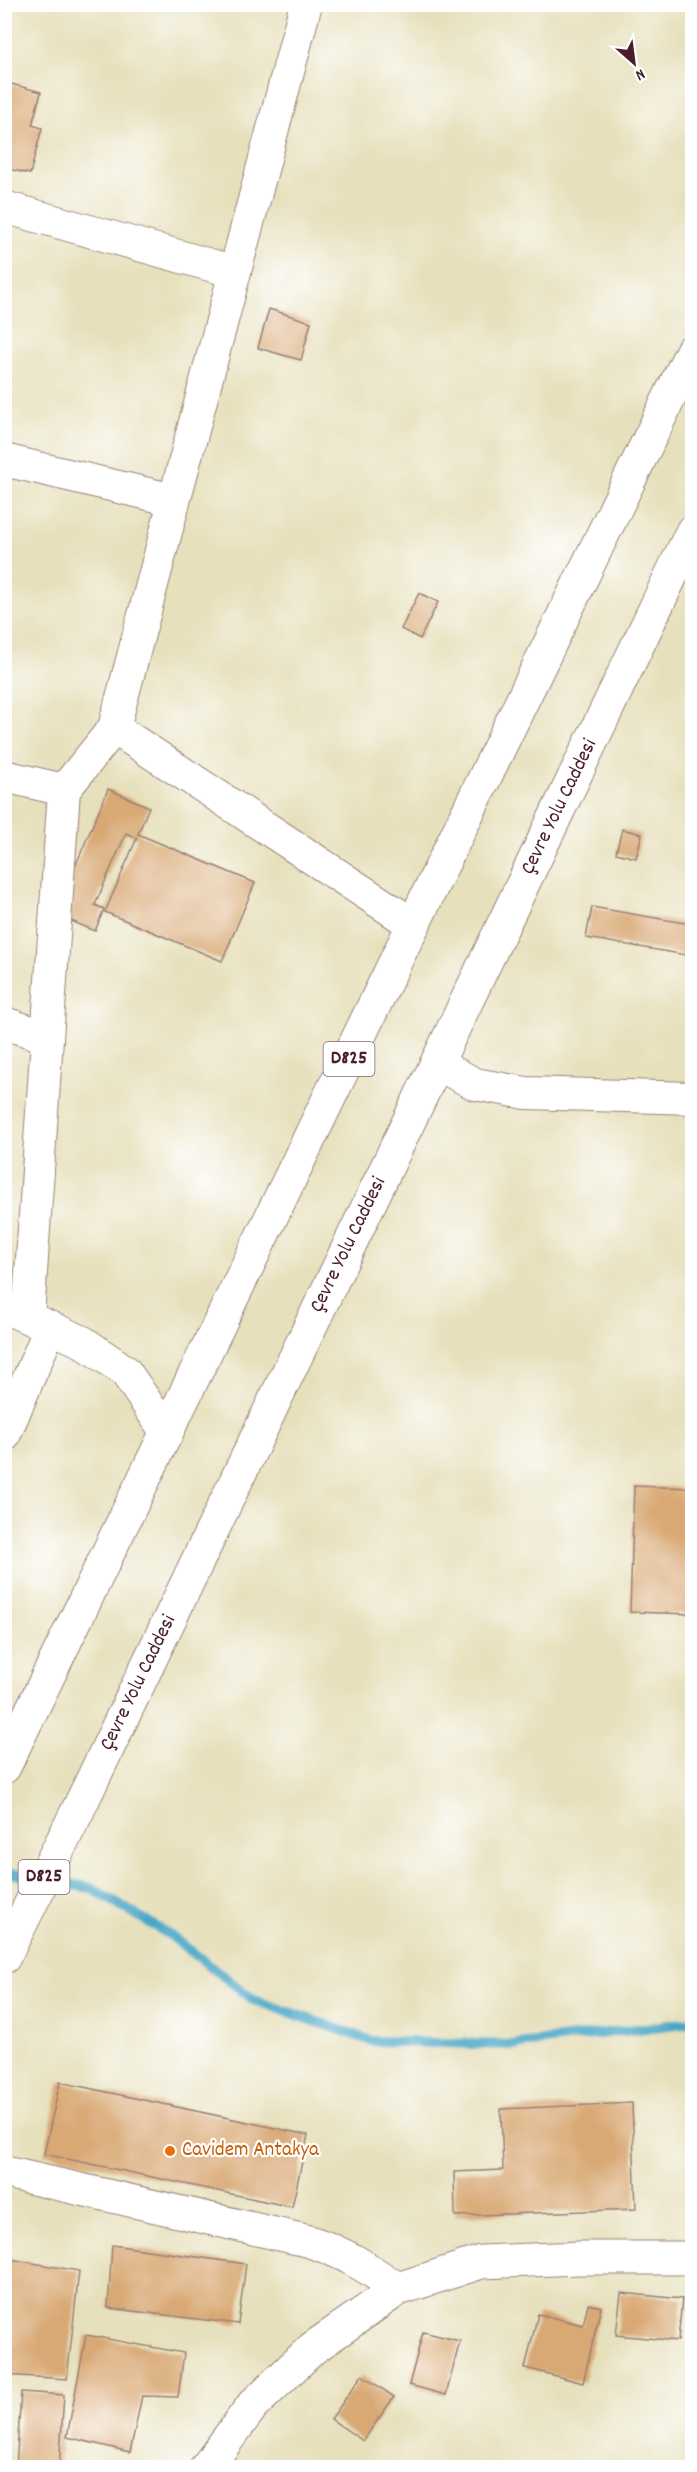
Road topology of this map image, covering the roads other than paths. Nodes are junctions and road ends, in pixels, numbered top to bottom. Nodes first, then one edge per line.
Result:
1 (306, 4) edge
2 (4, 207) edge
3 (235, 273) junction
4 (693, 351) edge
5 (4, 460) edge
6 (174, 500) junction
7 (693, 532) edge
8 (114, 728) junction
9 (4, 776) edge
10 (64, 790) junction
11 (414, 925) junction
12 (4, 1023) edge
13 (47, 1037) junction
14 (436, 1064) junction
15 (693, 1098) edge
16 (28, 1318) edge
17 (167, 1433) junction
18 (4, 1436) edge
19 (13, 1737) edge
20 (4, 1767) edge
21 (8, 1948) edge
22 (4, 2172) edge
23 (693, 2258) edge
24 (398, 2289) junction
25 (206, 2468) edge

1 - 3 street
2 - 3 street
3 - 6 street
4 - 11 main road, D825
5 - 6 street
6 - 8 street
7 - 14 main road, Çevre Yolu Caddesi / D825
8 - 10 street
8 - 11 street
9 - 10 street
10 - 13 street
11 - 17 main road, D825
12 - 13 street
13 - 16 street
14 - 15 street
14 - 21 main road, Çevre Yolu Caddesi / D825
16 - 17 street
16 - 18 street
17 - 19 main road, D825
19 - 20 main road, D825
22 - 24 street
23 - 24 main road
24 - 25 main road

